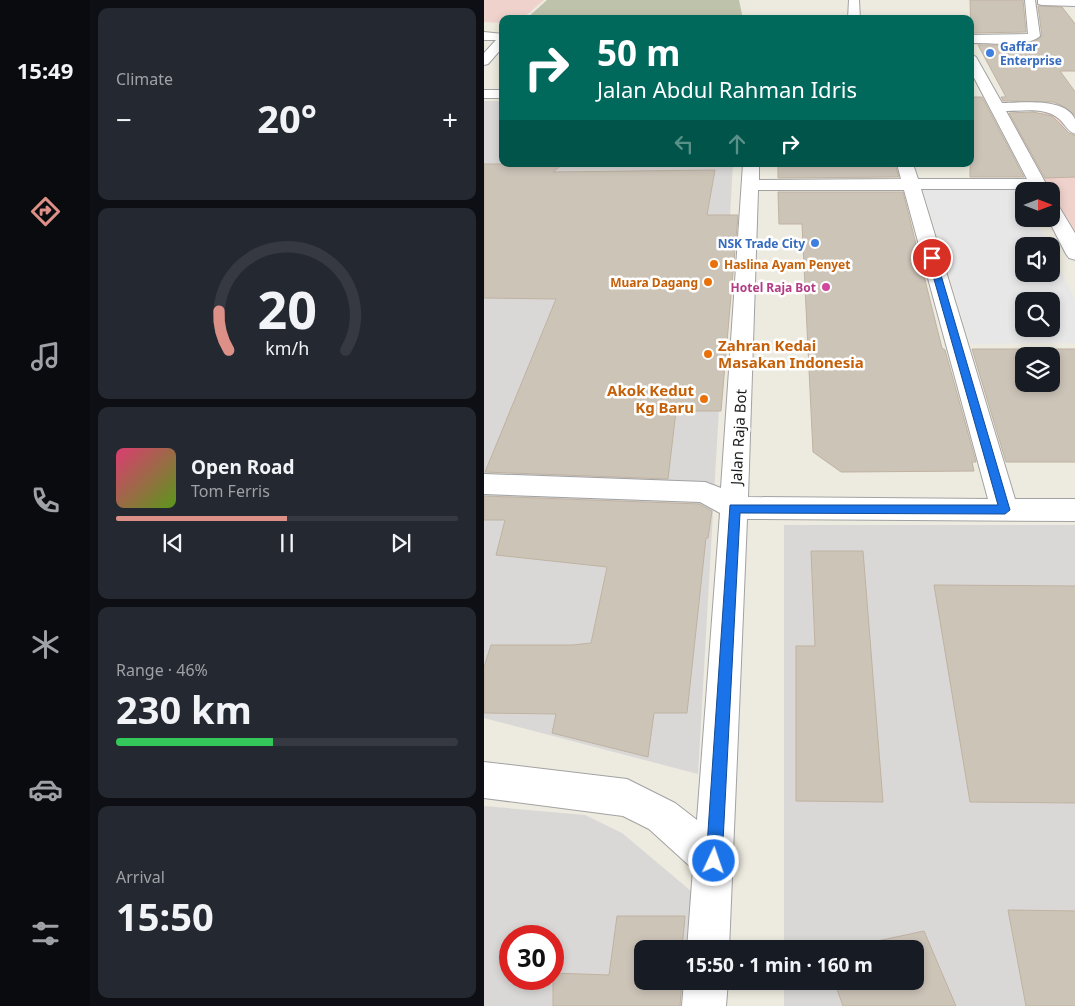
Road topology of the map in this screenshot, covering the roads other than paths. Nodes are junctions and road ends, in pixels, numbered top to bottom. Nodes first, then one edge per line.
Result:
1 (844, 0) edge
2 (854, 0) edge
3 (1036, 1) edge
4 (1075, 3) edge
5 (854, 15) edge
6 (484, 25) edge
7 (499, 26) edge
8 (484, 36) edge
9 (499, 37) edge
10 (974, 39) edge
11 (499, 44) edge
12 (484, 61) edge
13 (974, 64) edge
14 (484, 94) edge
15 (499, 94) edge
16 (997, 107) junction
17 (1075, 130) edge
18 (750, 174) edge
19 (907, 174) edge
20 (1037, 182) edge
21 (1015, 185) edge
22 (1060, 225) edge
23 (1075, 254) edge
24 (484, 484) edge
25 (734, 508) junction
26 (1005, 510) junction
27 (1075, 510) edge
28 (484, 780) edge
29 (714, 861) junction
30 (709, 940) edge
31 (705, 990) edge
32 (704, 1006) edge

1 - 2 street
2 - 5 street
3 - 4 street
3 - 10 street
6 - 7 street
8 - 9 street
11 - 12 street
13 - 16 street
14 - 15 street
16 - 17 street
16 - 20 street
18 - 19 street
18 - 25 street, Jalan Raja Bot
19 - 21 street
19 - 26 street
22 - 23 street
24 - 25 street
25 - 26 street
25 - 29 street, Jalan Raja Bot
26 - 27 street
28 - 29 street
29 - 30 street, Jalan Raja Bot
31 - 32 street

